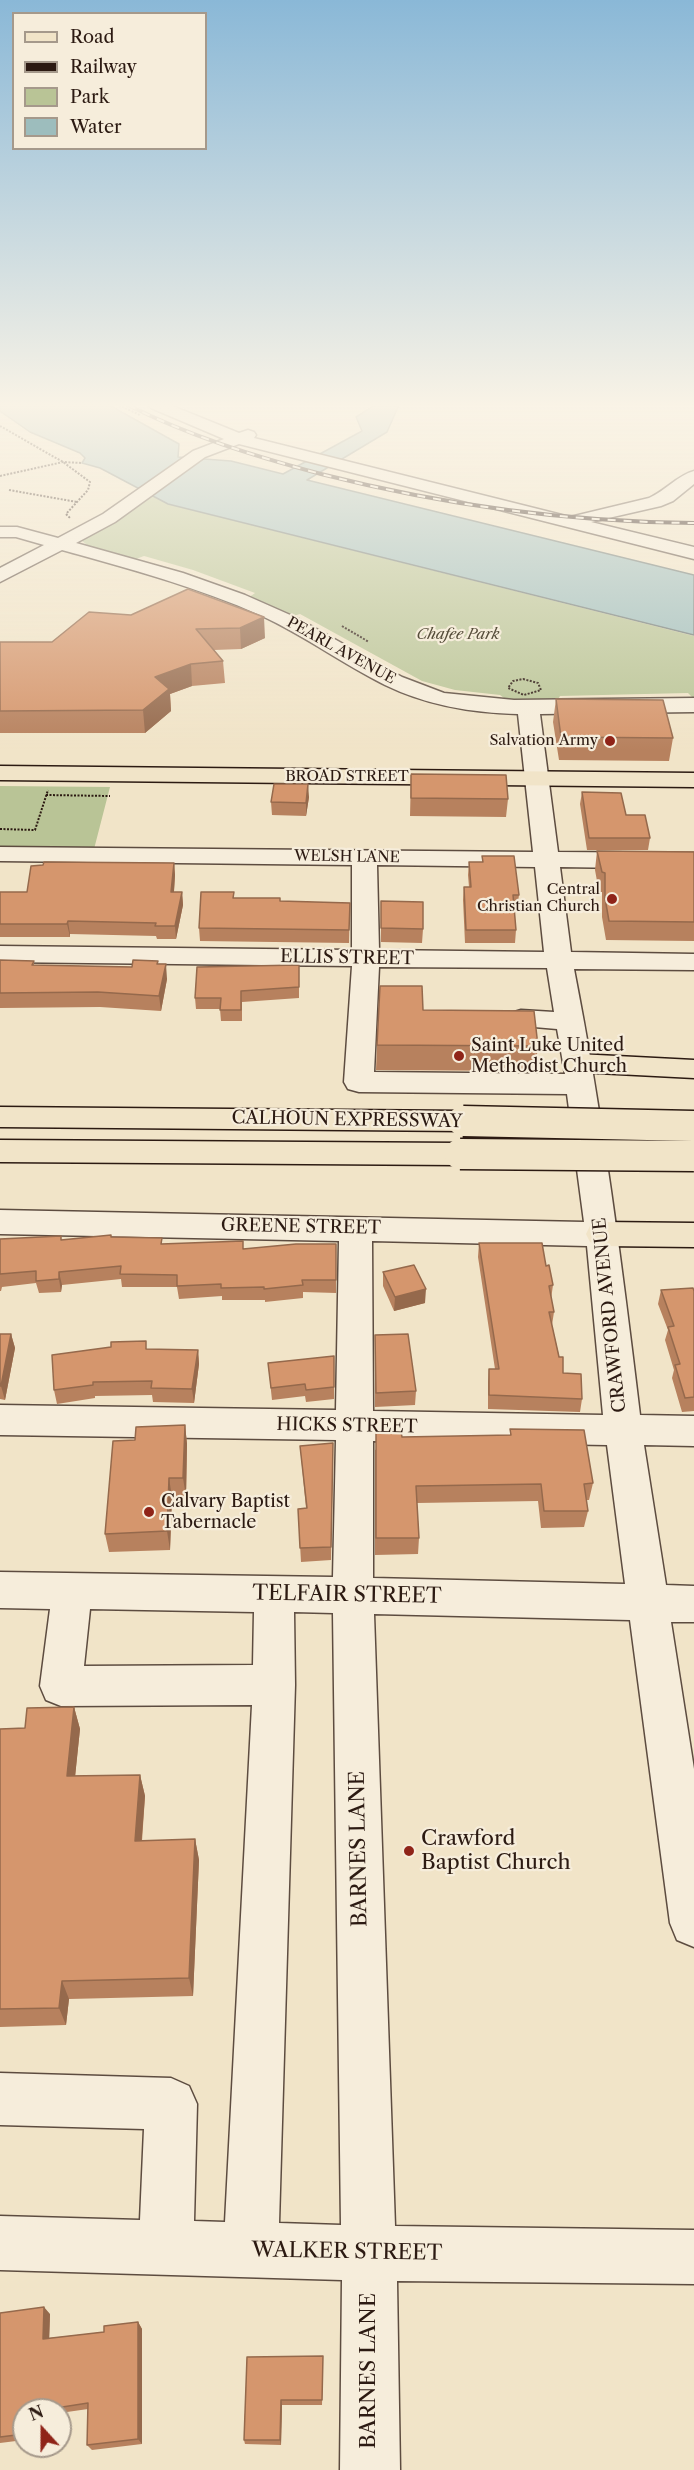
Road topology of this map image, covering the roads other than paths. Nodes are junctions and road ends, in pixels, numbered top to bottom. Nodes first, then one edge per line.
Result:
1 (101, 520) edge
2 (563, 520) edge
3 (577, 520) edge
4 (570, 522) junction
5 (0, 532) edge
6 (58, 544) junction
7 (694, 553) edge
8 (0, 576) edge
9 (530, 701) junction
10 (694, 705) edge
11 (0, 773) edge
12 (538, 778) junction
13 (694, 780) edge
14 (0, 854) edge
15 (364, 857) junction
16 (547, 859) junction
17 (694, 861) edge
18 (0, 954) edge
19 (366, 958) junction
20 (559, 961) junction
21 (694, 962) edge
22 (520, 1019) edge
23 (570, 1021) junction
24 (694, 1068) edge
25 (579, 1074) junction
26 (0, 1116) edge
27 (694, 1126) edge
28 (0, 1151) edge
29 (694, 1156) edge
30 (0, 1222) edge
31 (356, 1228) junction
32 (602, 1234) junction
33 (694, 1234) edge
34 (0, 1420) edge
35 (356, 1426) junction
36 (623, 1428) junction
37 (694, 1431) edge
38 (0, 1590) edge
39 (72, 1591) junction
40 (274, 1594) junction
41 (353, 1595) junction
42 (648, 1602) junction
43 (694, 1604) edge
44 (274, 1685) junction
45 (694, 1923) edge
46 (0, 2099) edge
47 (0, 2243) edge
48 (166, 2248) junction
49 (251, 2249) junction
50 (369, 2253) junction
51 (694, 2257) edge
52 (370, 2470) edge

1 - 6 street
2 - 4 street
3 - 4 street
4 - 7 street
5 - 6 street, PEARL AVENUE
6 - 8 street
6 - 9 street, PEARL AVENUE
9 - 10 street, PEARL AVENUE
9 - 12 street, CRAWFORD AVENUE
11 - 12 main road, BROAD STREET
12 - 13 main road, BROAD STREET
12 - 16 street, CRAWFORD AVENUE
14 - 15 street, WELSH LANE
15 - 16 street, WELSH LANE
15 - 19 street
16 - 17 street, WELSH LANE
16 - 20 street, CRAWFORD AVENUE
18 - 19 street, ELLIS STREET
19 - 20 street, ELLIS STREET
19 - 25 street
20 - 21 street, ELLIS STREET
20 - 23 street, CRAWFORD AVENUE
22 - 23 street
23 - 25 street, CRAWFORD AVENUE
24 - 25 main road
25 - 32 street, CRAWFORD AVENUE
26 - 27 main road, CALHOUN EXPRESSWAY, bridge
28 - 29 main road, CALHOUN EXPRESSWAY, bridge
30 - 31 street, GREENE STREET
31 - 32 street, GREENE STREET
31 - 35 street, BARNES LANE
32 - 33 main road
32 - 36 street, CRAWFORD AVENUE
34 - 35 street, HICKS STREET
35 - 36 street, HICKS STREET
35 - 41 street, BARNES LANE
36 - 37 street, HICKS STREET
36 - 42 street, CRAWFORD AVENUE
38 - 39 street, TELFAIR STREET
39 - 40 street, TELFAIR STREET
39 - 44 street
40 - 41 street, TELFAIR STREET
40 - 44 street
41 - 42 street, TELFAIR STREET
41 - 50 street, BARNES LANE
42 - 43 street, TELFAIR STREET
42 - 45 street, CRAWFORD AVENUE
44 - 49 street
46 - 48 street
47 - 48 street, WALKER STREET
48 - 49 street, WALKER STREET
49 - 50 street, WALKER STREET
50 - 51 street, WALKER STREET
50 - 52 street, BARNES LANE

